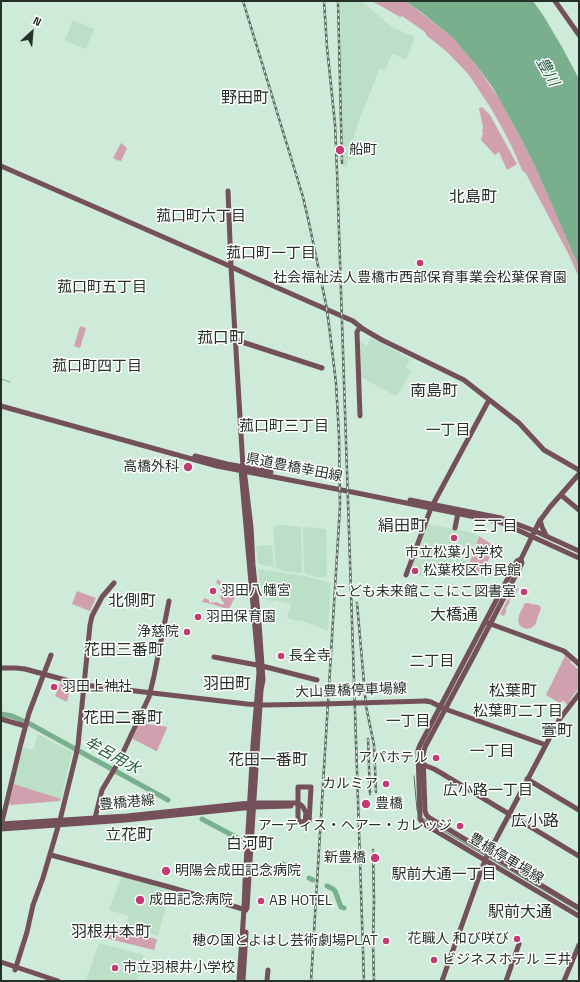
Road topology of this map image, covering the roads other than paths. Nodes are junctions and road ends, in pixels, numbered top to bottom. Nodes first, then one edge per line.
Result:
1 (555, 1) edge
2 (579, 34) edge
3 (1, 166) edge
4 (228, 191) dead end
5 (232, 267) junction
6 (360, 327) junction
7 (236, 340) junction
8 (322, 368) dead end
9 (489, 400) junction
10 (1, 403) edge
11 (1, 406) edge
12 (360, 416) dead end
13 (243, 469) junction
14 (579, 470) edge
15 (579, 474) edge
16 (561, 495) junction
17 (432, 506) junction
18 (579, 510) edge
19 (458, 513) junction
20 (540, 521) junction
21 (521, 525) junction
22 (455, 528) dead end
23 (521, 531) junction
24 (535, 531) junction
25 (532, 536) junction
26 (546, 536) junction
27 (545, 542) junction
28 (527, 547) junction
29 (579, 551) edge
30 (579, 558) edge
31 (406, 575) dead end
32 (114, 583) dead end
33 (169, 601) dead end
34 (488, 623) junction
35 (51, 655) dead end
36 (214, 657) dead end
37 (579, 664) edge
38 (261, 666) junction
39 (1, 668) edge
40 (43, 674) junction
41 (317, 680) dead end
42 (84, 685) junction
43 (150, 692) junction
44 (579, 694) edge
45 (258, 705) junction
46 (443, 707) junction
47 (1, 719) edge
48 (26, 723) junction
49 (546, 745) junction
50 (424, 765) junction
51 (527, 779) junction
52 (252, 805) junction
53 (300, 806) junction
54 (579, 810) edge
55 (426, 814) junction
56 (509, 814) junction
57 (95, 818) junction
58 (60, 822) junction
59 (422, 822) junction
60 (1, 824) edge
61 (1, 828) edge
62 (488, 853) junction
63 (50, 855) junction
64 (579, 856) edge
65 (485, 860) junction
66 (579, 908) edge
67 (246, 910) junction
68 (579, 916) edge
69 (519, 944) dead end
70 (579, 945) edge
71 (1, 962) edge
72 (1, 966) edge
73 (15, 969) junction
74 (268, 970) dead end
75 (48, 981) edge
76 (58, 981) edge
77 (239, 981) edge
78 (243, 981) edge
79 (267, 981) edge
80 (443, 981) edge
81 (506, 981) edge
82 (564, 981) edge

1 - 2 street
3 - 5 street
4 - 5 street
5 - 6 street
5 - 7 street
6 - 9 street
6 - 12 street
7 - 8 street
7 - 13 street
9 - 14 street
9 - 17 street
10 - 13 street, 県道豊橋幸田線
11 - 13 street, 県道豊橋幸田線
13 - 17 street, 県道豊橋幸田線
13 - 38 street
15 - 16 street
16 - 18 street
16 - 20 street
17 - 19 street, 県道豊橋幸田線
17 - 21 street, 県道豊橋幸田線
17 - 31 street
19 - 22 street
19 - 23 street, 県道豊橋幸田線
20 - 21 street
20 - 24 street
20 - 26 street
21 - 24 street, 県道豊橋幸田線
23 - 25 street, 県道豊橋幸田線
23 - 28 street
24 - 25 street
24 - 26 street, 県道豊橋幸田線
25 - 27 street, 県道豊橋幸田線
25 - 28 street
26 - 29 street, 県道豊橋幸田線
27 - 28 street
27 - 30 street, 県道豊橋幸田線
28 - 34 street
32 - 42 street
33 - 43 street
34 - 37 street
34 - 46 street
35 - 40 street
36 - 38 street
38 - 41 street
38 - 45 street
39 - 40 street, 大山豊橋停車場線
40 - 42 street, 大山豊橋停車場線
40 - 48 street
42 - 43 street, 大山豊橋停車場線
42 - 58 street
43 - 45 street, 大山豊橋停車場線
43 - 57 street
44 - 49 street
45 - 46 street, 大山豊橋停車場線, bridge
45 - 52 street
46 - 49 street, 大山豊橋停車場線
46 - 50 street
46 - 59 street
47 - 48 street
48 - 60 street
49 - 51 street
50 - 55 street
50 - 56 street
51 - 54 street
51 - 56 street
52 - 53 street
52 - 57 street, 豊橋港線
52 - 58 street, 豊橋港線
52 - 67 street
53 - 53 street
55 - 59 street
55 - 62 street, 豊橋停車場線
56 - 62 street
56 - 64 street
57 - 58 street, 豊橋港線
58 - 60 street, 豊橋港線
58 - 61 street, 豊橋港線
58 - 63 street
59 - 65 street, 豊橋停車場線
60 - 61 street
62 - 65 street
62 - 66 street, 豊橋停車場線
63 - 67 street
63 - 73 street
65 - 68 street, 豊橋停車場線
65 - 80 street
67 - 77 street
67 - 78 street
69 - 81 street
70 - 82 street
71 - 73 street
72 - 73 street
73 - 75 street
73 - 76 street
74 - 79 street

